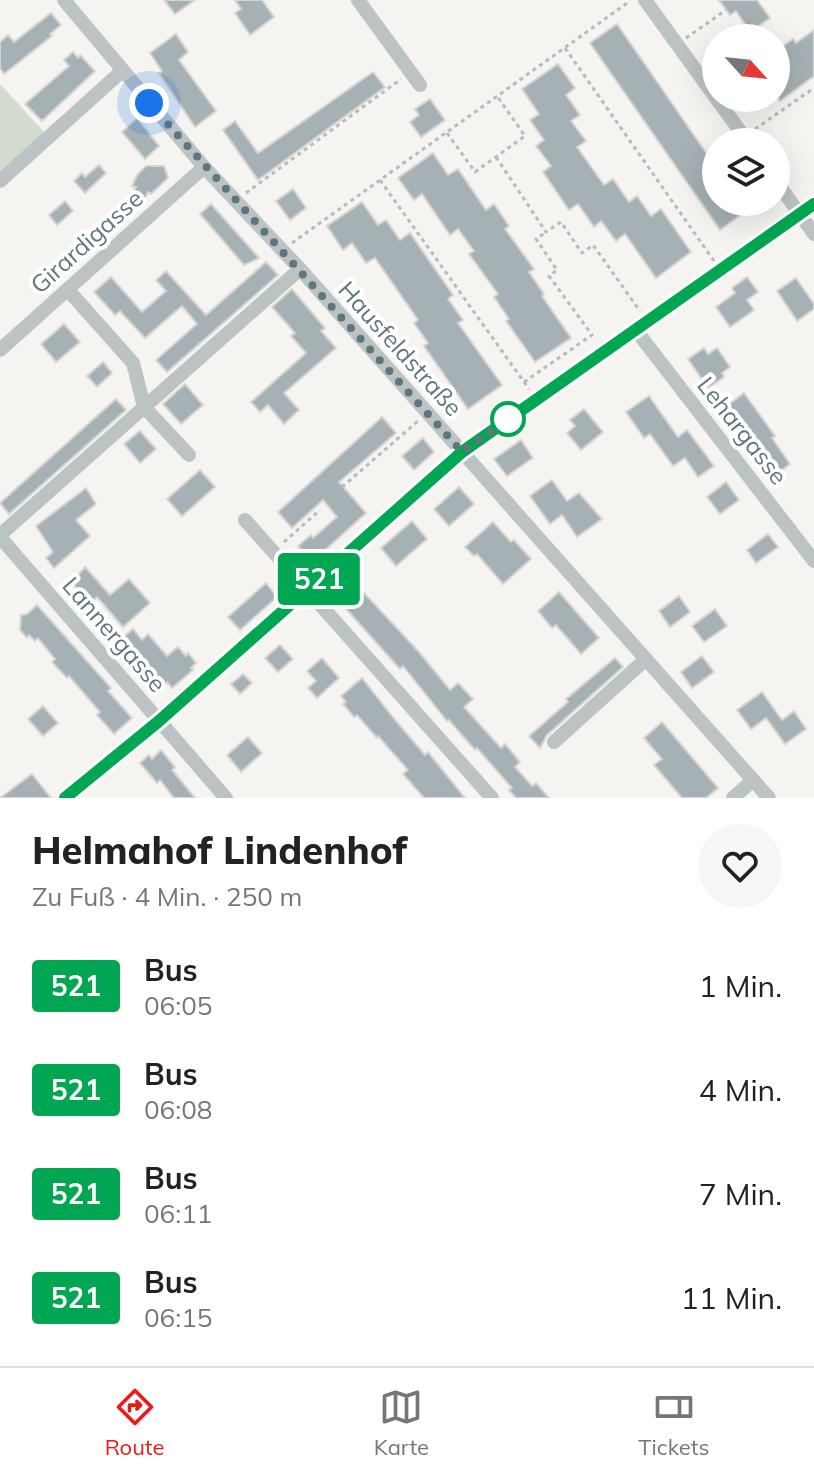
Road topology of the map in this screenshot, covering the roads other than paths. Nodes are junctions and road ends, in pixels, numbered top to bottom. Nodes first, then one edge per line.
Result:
1 (358, 0) edge
2 (645, 0) edge
3 (68, 1) edge
4 (122, 71) junction
5 (702, 79) edge
6 (420, 85) dead end
7 (204, 167) junction
8 (0, 181) edge
9 (790, 200) edge
10 (814, 204) edge
11 (800, 214) junction
12 (814, 234) edge
13 (300, 269) junction
14 (68, 290) junction
15 (641, 325) junction
16 (0, 350) edge
17 (144, 407) junction
18 (462, 452) junction
19 (189, 455) dead end
20 (245, 520) dead end
21 (0, 536) edge
22 (814, 561) edge
23 (307, 590) junction
24 (646, 659) junction
25 (159, 721) junction
26 (554, 742) dead end
27 (753, 780) junction
28 (65, 798) edge
29 (226, 798) edge
30 (492, 798) edge
31 (733, 798) edge
32 (769, 798) edge

1 - 6 street
2 - 5 street
3 - 4 street, Hausfeldstraße
4 - 7 street, Hausfeldstraße
4 - 8 street
7 - 13 street, Hausfeldstraße
7 - 14 street, Girardigasse
9 - 11 street
10 - 11 street
11 - 12 street
11 - 15 street
13 - 17 street
13 - 18 street, Hausfeldstraße
14 - 16 street, Girardigasse
14 - 17 street
15 - 18 street
15 - 22 street, Lehargasse
17 - 19 street
17 - 21 street
18 - 23 street
18 - 24 street, Hausfeldstraße
20 - 23 street
21 - 25 street, Lannergasse
23 - 25 street
23 - 30 street
24 - 26 street
24 - 27 street, Hausfeldstraße
25 - 28 street
25 - 29 street, Lannergasse
27 - 31 street
27 - 32 street, Hausfeldstraße

